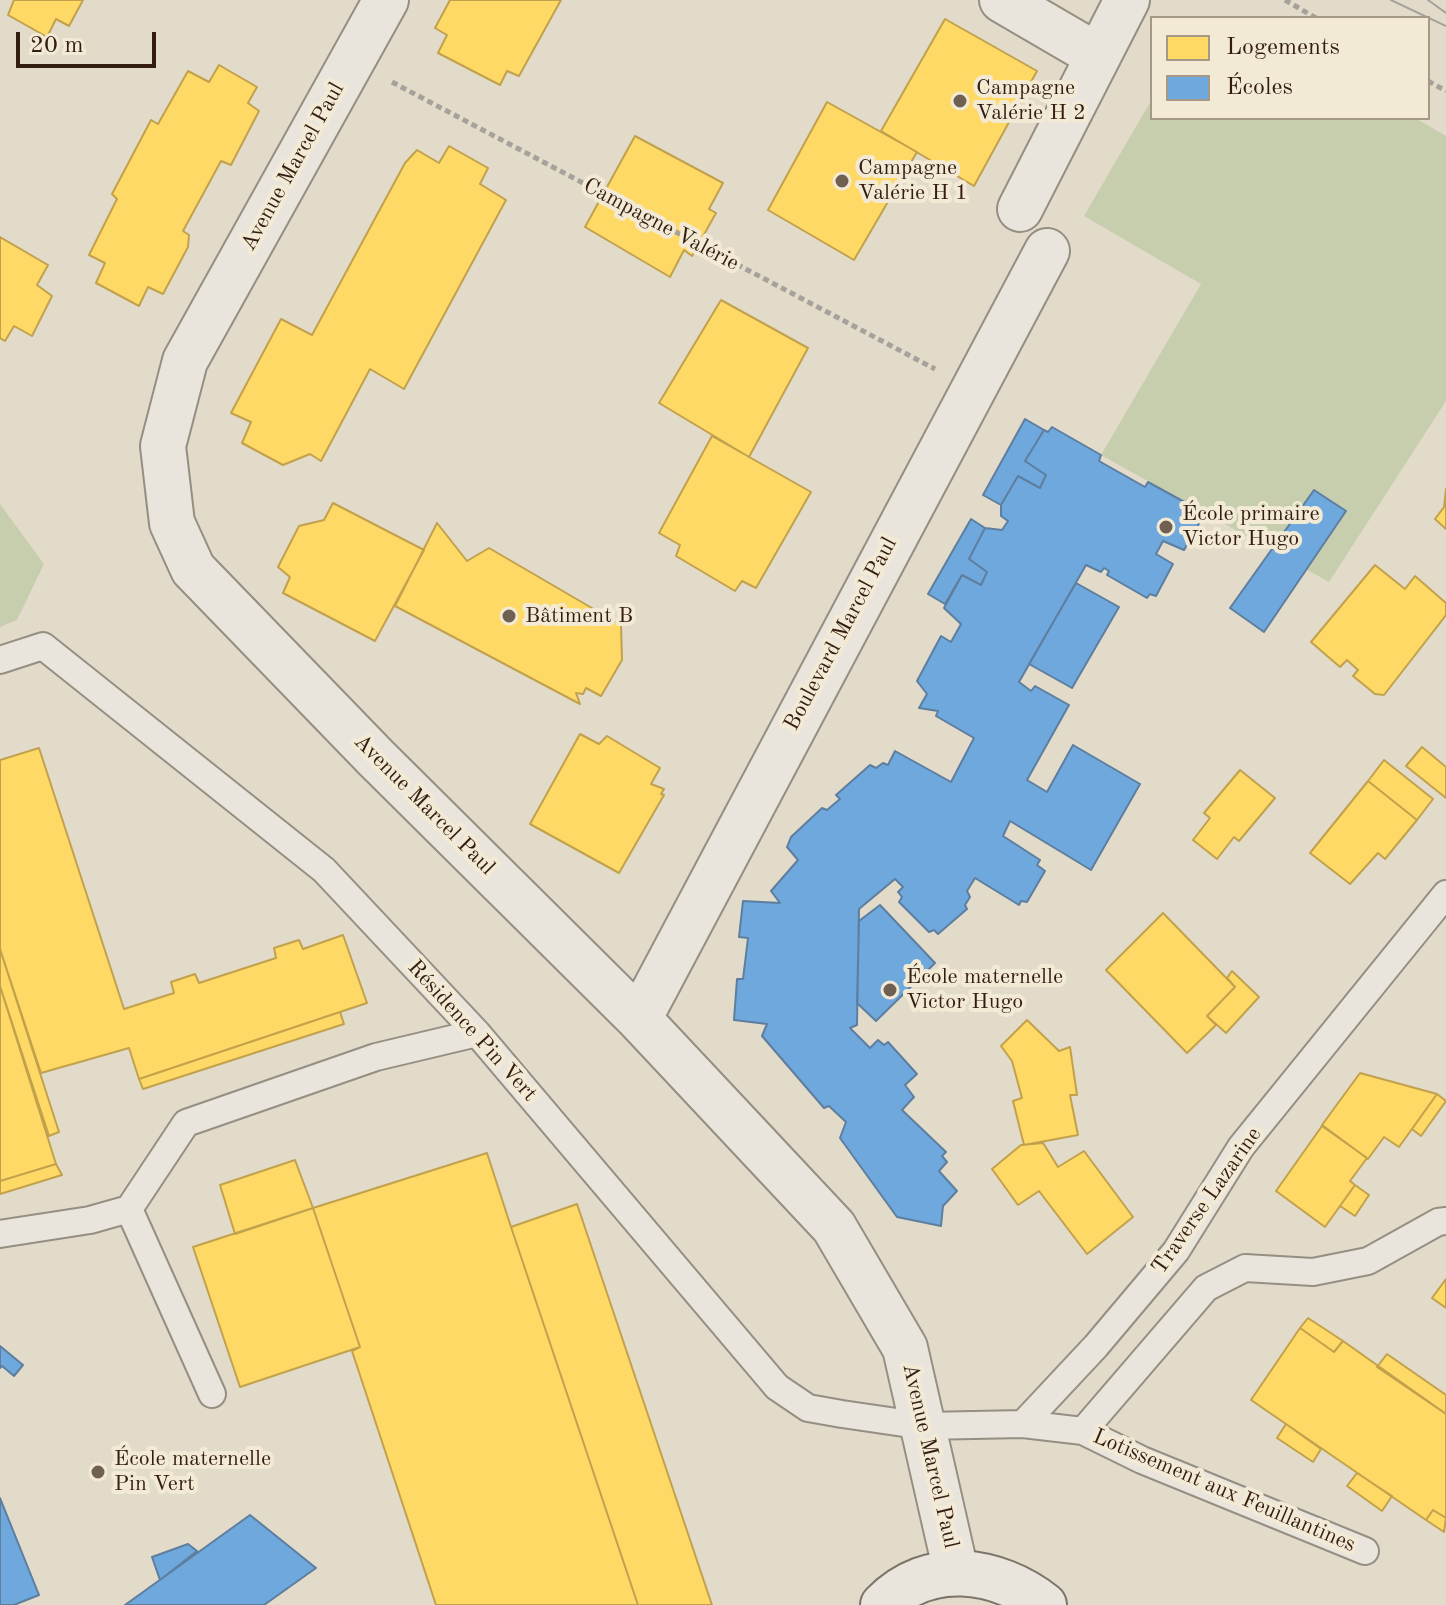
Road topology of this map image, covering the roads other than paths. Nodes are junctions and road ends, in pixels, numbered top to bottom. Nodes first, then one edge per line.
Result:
1 (386, 0) edge
2 (1002, 0) edge
3 (1127, 0) edge
4 (1098, 56) junction
5 (1020, 209) dead end
6 (1047, 251) dead end
7 (0, 660) edge
8 (1446, 894) edge
9 (639, 1019) junction
10 (477, 1033) junction
11 (129, 1209) junction
12 (1446, 1221) edge
13 (0, 1234) edge
14 (212, 1394) dead end
15 (1023, 1424) junction
16 (924, 1426) junction
17 (1083, 1431) junction
18 (1365, 1551) dead end
19 (956, 1572) junction
20 (883, 1605) edge
21 (1044, 1605) edge

1 - 9 street, Avenue Marcel Paul
2 - 4 street
3 - 4 street
4 - 5 street
6 - 9 street, Boulevard Marcel Paul
7 - 10 lane, Résidence Pin Vert
8 - 15 lane, Traverse Lazarine
9 - 16 street, Avenue Marcel Paul
10 - 11 lane
10 - 16 lane, Résidence Pin Vert
11 - 13 lane
11 - 14 lane
12 - 17 lane, Lotissement aux Feuillantines
15 - 16 lane
15 - 17 lane, Lotissement aux Feuillantines
16 - 19 street, Avenue Marcel Paul
17 - 18 lane, Lotissement aux Feuillantines
19 - 20 street
19 - 21 street

